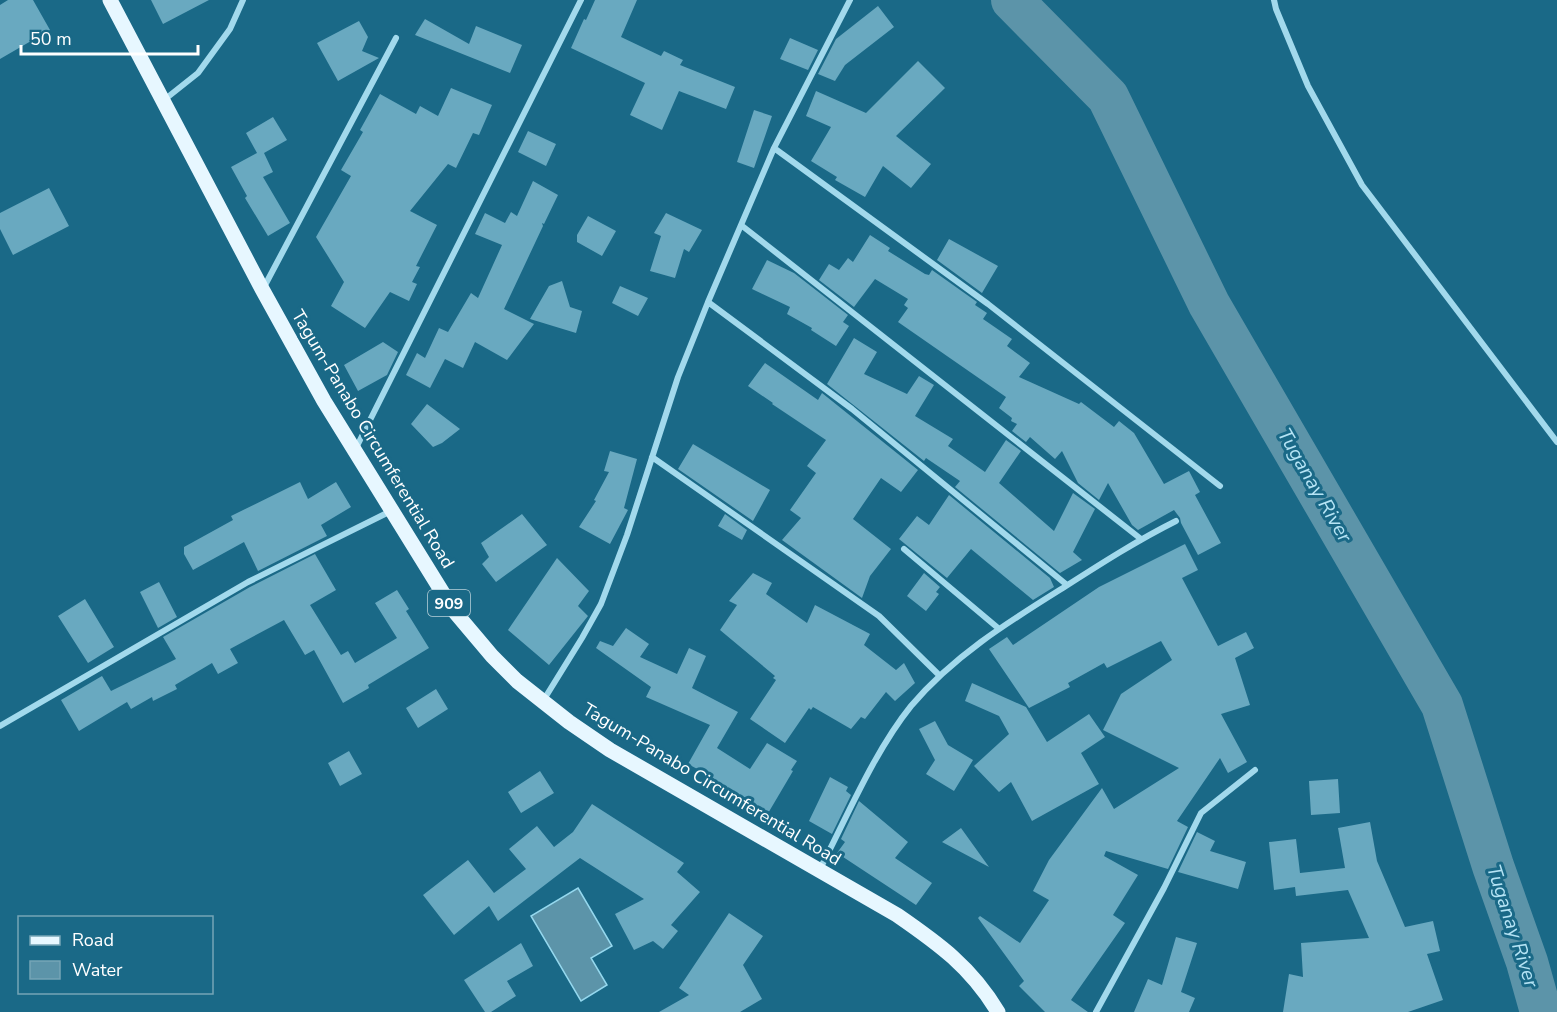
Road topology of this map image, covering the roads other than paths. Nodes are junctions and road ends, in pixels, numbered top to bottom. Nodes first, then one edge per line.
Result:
1 (110, 0) edge
2 (243, 0) edge
3 (581, 0) edge
4 (849, 0) edge
5 (1274, 0) edge
6 (396, 39) dead end
7 (163, 101) junction
8 (774, 148) junction
9 (741, 225) junction
10 (262, 289) junction
11 (708, 302) junction
12 (1557, 442) edge
13 (355, 451) junction
14 (652, 457) junction
15 (1220, 486) dead end
16 (392, 510) junction
17 (1176, 521) dead end
18 (1141, 539) junction
19 (904, 549) dead end
20 (1067, 585) junction
21 (998, 628) junction
22 (939, 675) junction
23 (543, 701) junction
24 (0, 726) edge
25 (1255, 770) dead end
26 (819, 871) junction
27 (998, 1012) edge
28 (1095, 1012) edge

1 - 7 main road, Tagum-Panabo Circumferential Road / 909
2 - 7 street
3 - 13 street
4 - 8 street
5 - 12 street
6 - 10 street
7 - 10 main road, Tagum-Panabo Circumferential Road / 909
8 - 9 street
8 - 15 street
9 - 11 street
9 - 18 street
10 - 13 main road, Tagum-Panabo Circumferential Road / 909
11 - 14 street
11 - 20 street
13 - 16 main road, Tagum-Panabo Circumferential Road / 909
14 - 22 street
14 - 23 street
16 - 23 main road, Tagum-Panabo Circumferential Road / 909
16 - 24 street
17 - 18 street
18 - 20 street
19 - 21 street
20 - 21 street
21 - 22 street
22 - 26 street
23 - 26 main road, Tagum-Panabo Circumferential Road / 909
25 - 28 street
26 - 27 main road, Tagum-Panabo Circumferential Road / 909

